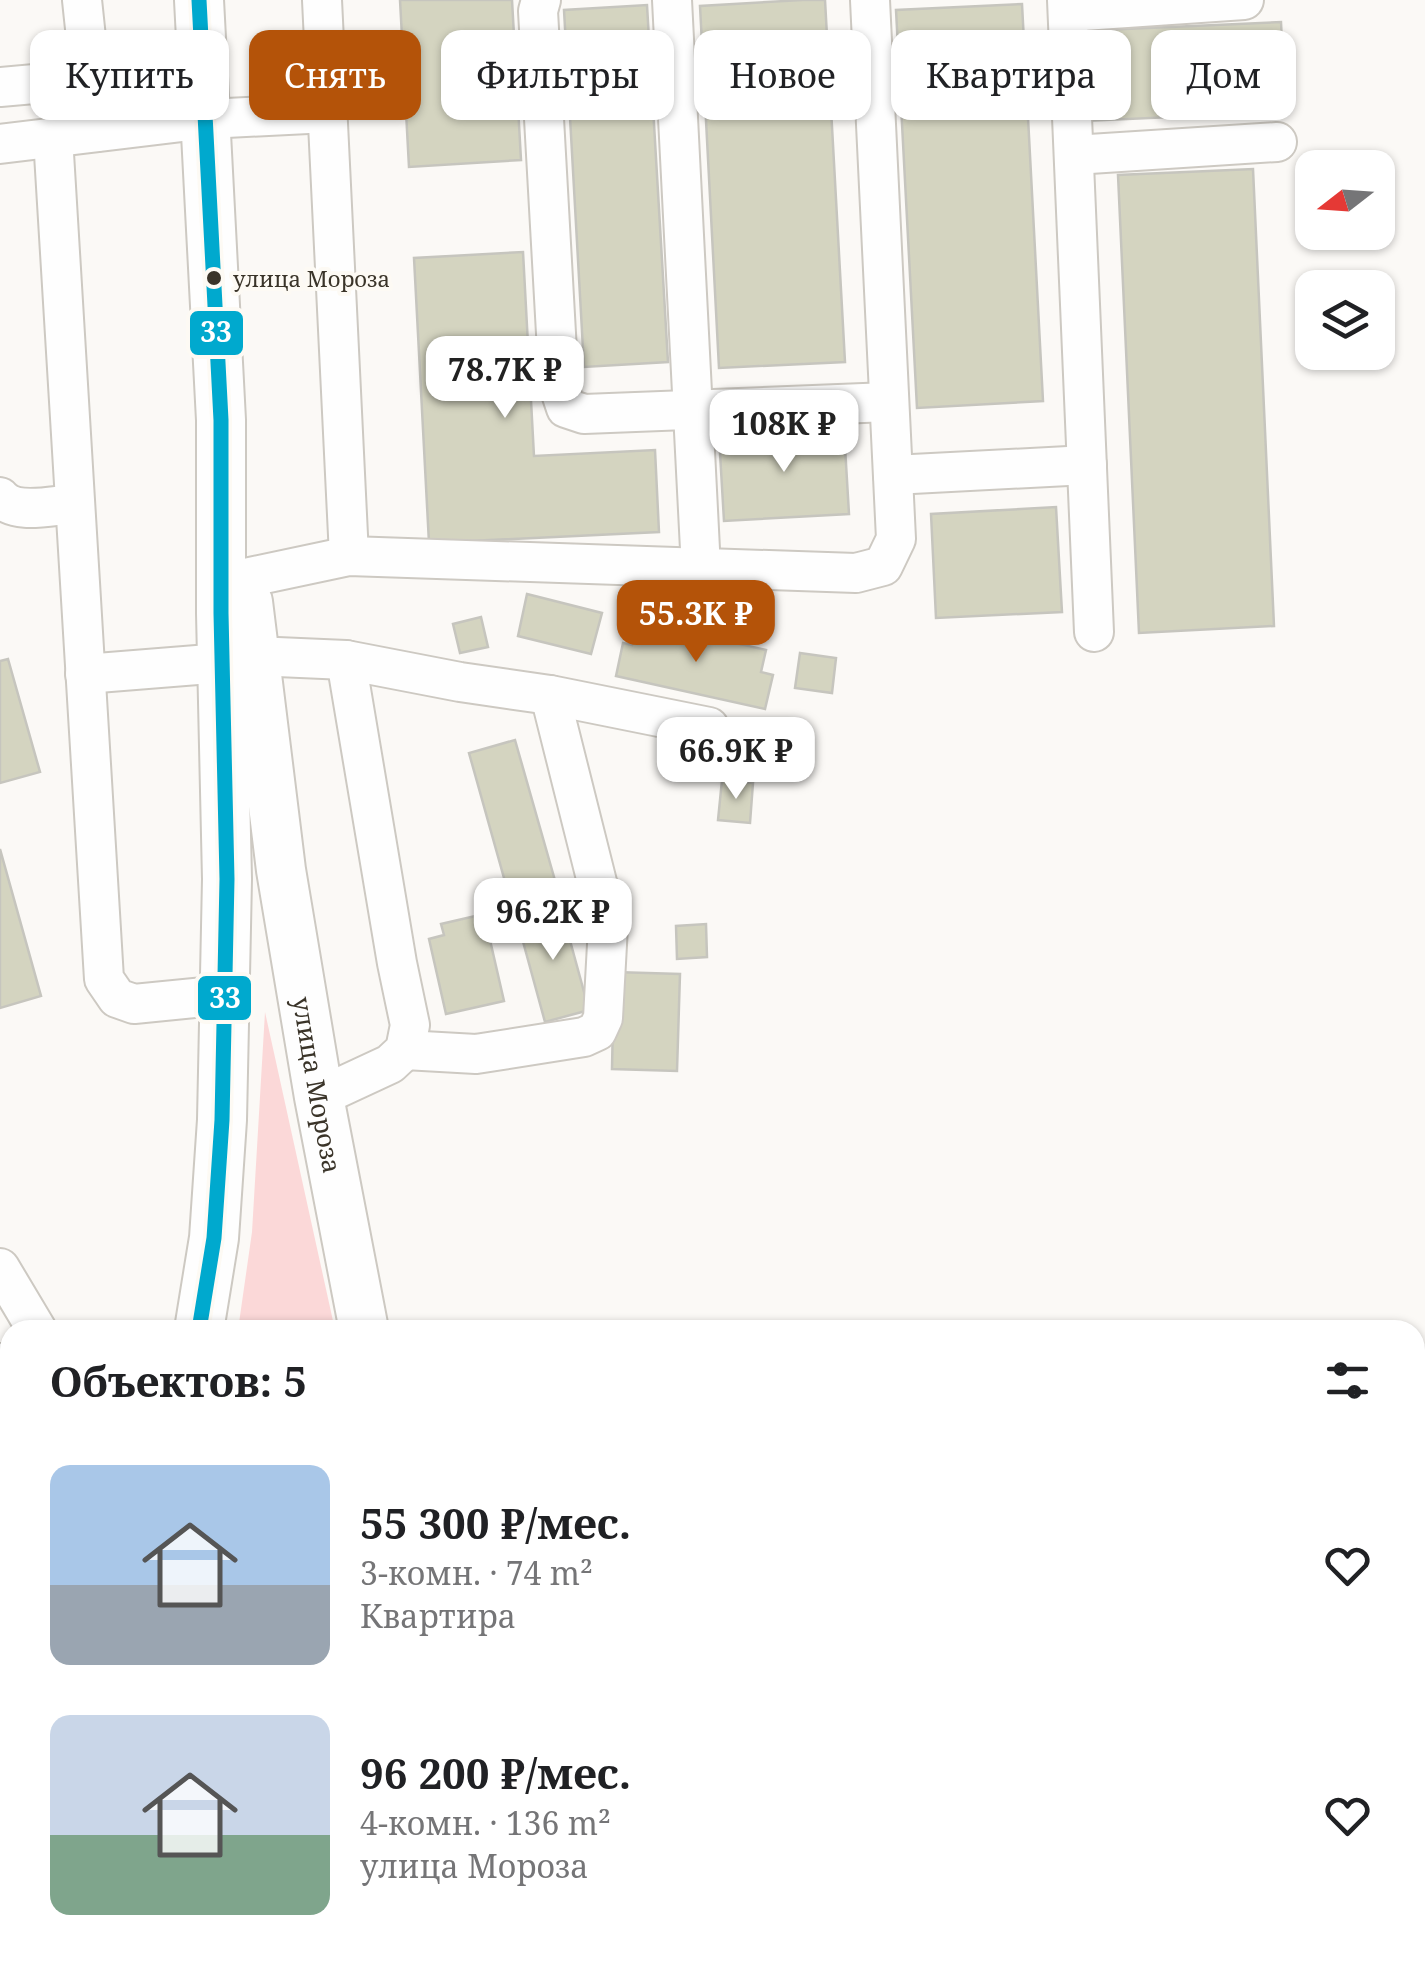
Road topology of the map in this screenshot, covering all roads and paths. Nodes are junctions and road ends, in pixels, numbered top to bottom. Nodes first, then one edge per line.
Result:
1 (82, 0) edge
2 (199, 0) edge
3 (322, 0) edge
4 (541, 0) edge
5 (672, 0) edge
6 (870, 0) edge
7 (1244, 0) edge
8 (1067, 6) edge
9 (85, 30) edge
10 (201, 30) edge
11 (324, 30) edge
12 (30, 84) edge
13 (0, 87) edge
14 (95, 120) edge
15 (198, 120) edge
16 (207, 120) edge
17 (328, 120) edge
18 (96, 132) junction
19 (53, 137) junction
20 (1277, 142) dead end
21 (0, 144) edge
22 (1074, 155) junction
23 (889, 402) junction
24 (693, 409) junction
25 (221, 420) junction
26 (1087, 465) junction
27 (893, 475) junction
28 (0, 497) edge
29 (74, 504) junction
30 (349, 556) junction
31 (701, 569) junction
32 (245, 578) junction
33 (1094, 632) dead end
34 (238, 659) junction
35 (346, 660) junction
36 (85, 674) junction
37 (550, 695) junction
38 (709, 727) dead end
39 (225, 995) junction
40 (405, 1050) junction
41 (318, 1097) junction
42 (0, 1268) edge
43 (30, 1320) edge
44 (201, 1320) edge
45 (362, 1320) edge

1 - 9 street
2 - 10 main road, улица Мороза
3 - 11 street
4 - 24 street
5 - 24 street
6 - 23 street
7 - 8 street
8 - 22 street
12 - 13 street
14 - 18 street
15 - 18 street
16 - 25 main road, улица Мороза
17 - 30 street
18 - 19 street
19 - 21 street
19 - 29 street
20 - 22 street
22 - 26 street
23 - 24 street
23 - 27 street
24 - 31 street
25 - 32 main road, улица Мороза
25 - 34 main road, улица Мороза
26 - 27 street
26 - 33 street
27 - 31 street
28 - 29 street
29 - 36 street
30 - 31 street
30 - 32 street
32 - 34 main road, улица Мороза
34 - 35 street
34 - 36 street
34 - 39 main road, улица Мороза
34 - 41 main road, улица Мороза
35 - 37 street
35 - 40 street
36 - 39 street
37 - 38 street
37 - 40 street
39 - 44 main road, улица Мороза
40 - 41 street
41 - 45 main road, улица Мороза
42 - 43 street

